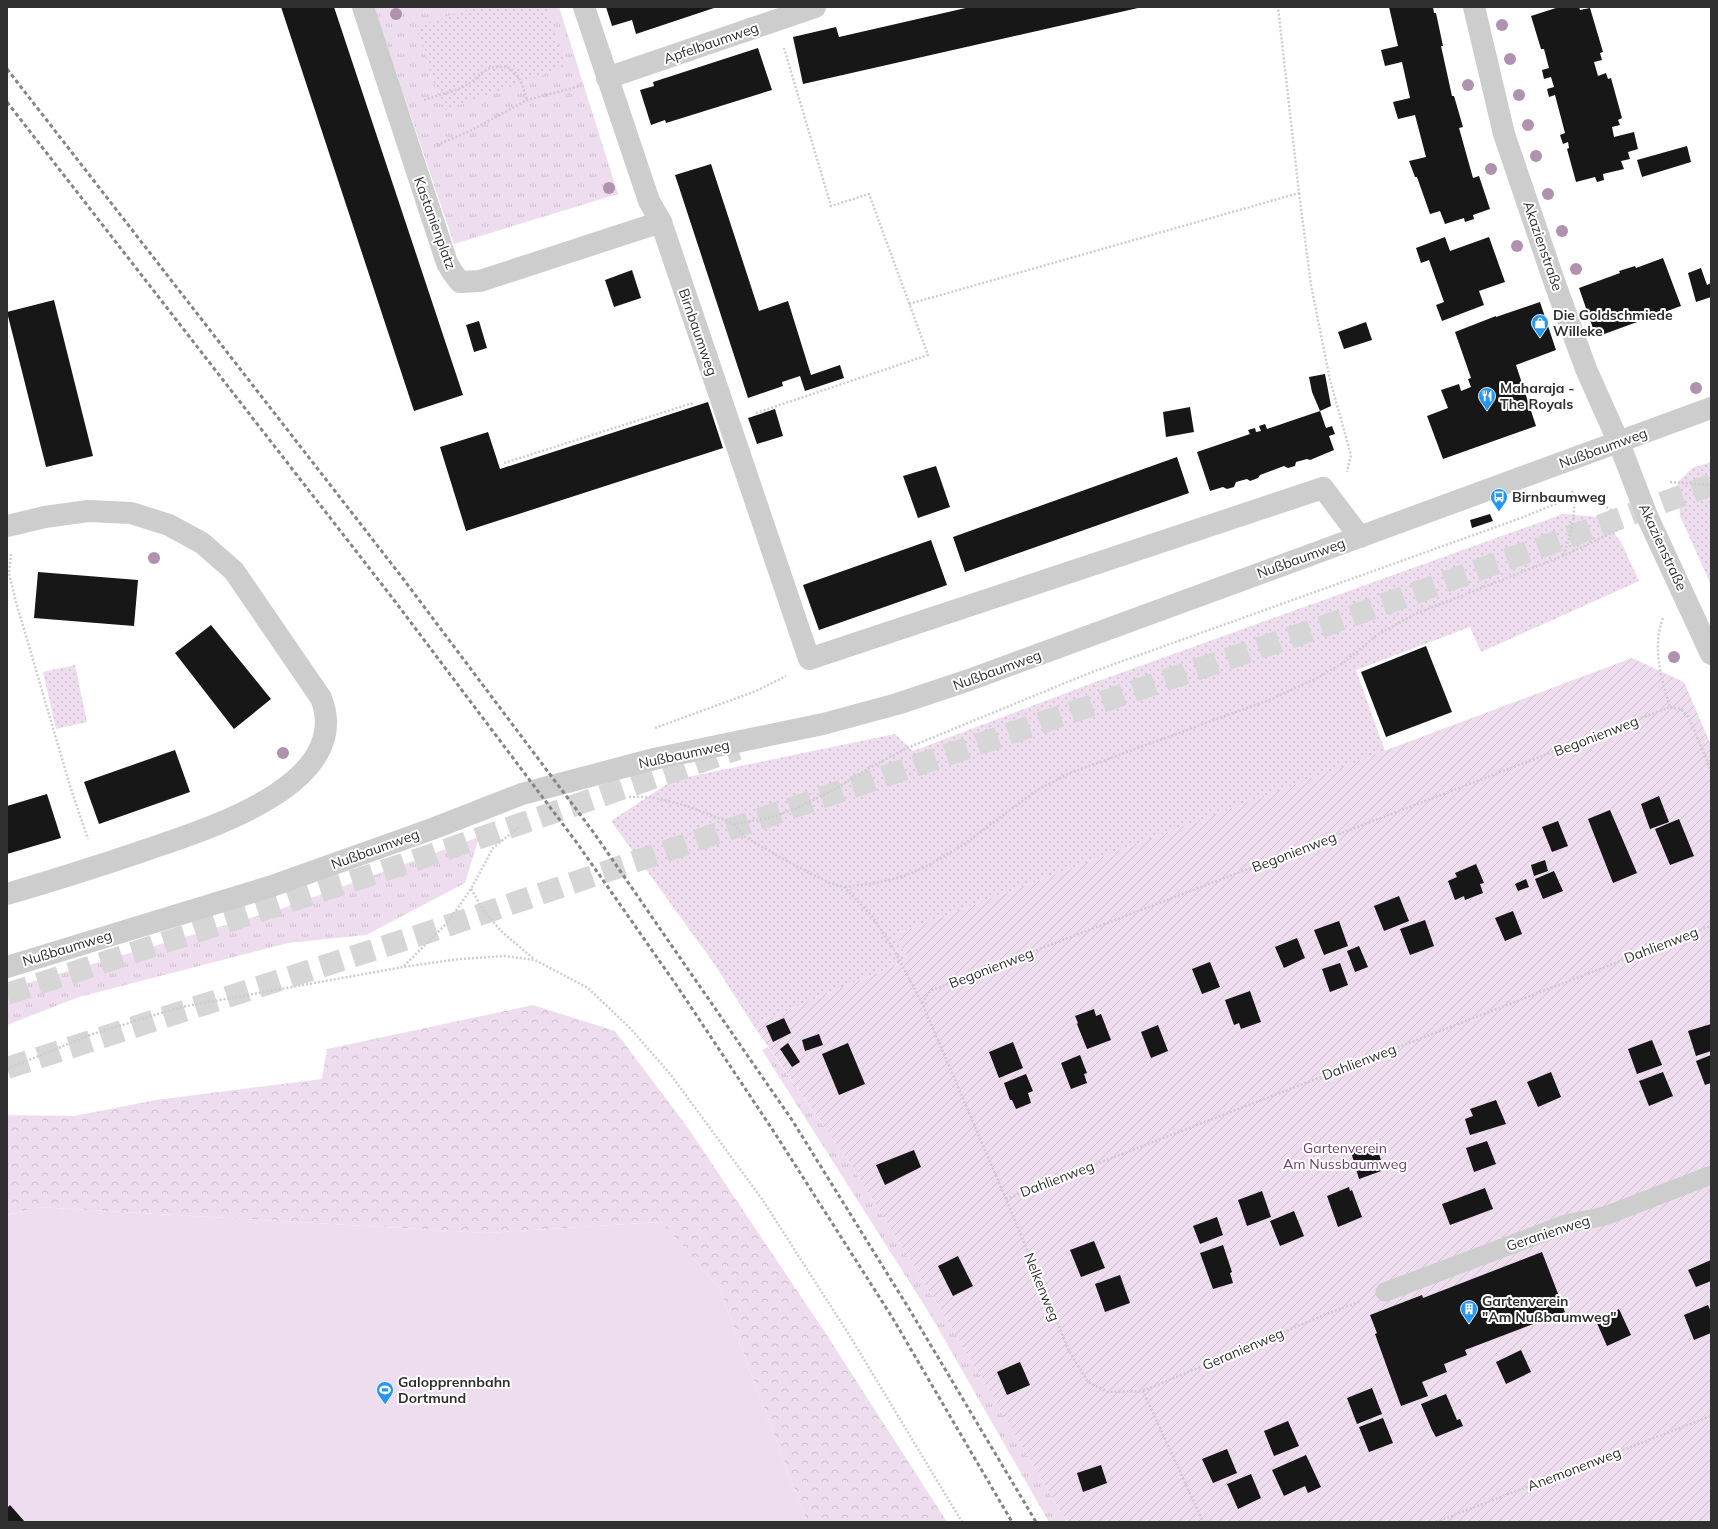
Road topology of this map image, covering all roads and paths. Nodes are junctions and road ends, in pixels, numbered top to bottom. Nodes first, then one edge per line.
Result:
1 (363, 7) edge
2 (584, 7) edge
3 (815, 7) edge
4 (1278, 7) edge
5 (1474, 7) edge
6 (783, 44) dead end
7 (607, 78) junction
8 (527, 100) junction
9 (397, 109) junction
10 (412, 156) junction
11 (1299, 193) junction
12 (661, 222) junction
13 (909, 304) junction
14 (719, 394) junction
15 (1711, 408) edge
16 (672, 410) junction
17 (673, 413) dead end
18 (729, 422) junction
19 (602, 432) junction
20 (603, 436) dead end
21 (1619, 443) junction
22 (532, 454) junction
23 (534, 458) dead end
24 (504, 463) dead end
25 (1347, 474) dead end
26 (1670, 482) dead end
27 (1711, 485) edge
28 (1575, 496) junction
29 (1616, 513) dead end
30 (8, 526) edge
31 (1626, 526) dead end
32 (1360, 537) junction
33 (1563, 556) junction
34 (1665, 612) dead end
35 (1711, 654) edge
36 (808, 659) junction
37 (1670, 707) junction
38 (649, 730) dead end
39 (1711, 770) edge
40 (622, 797) dead end
41 (734, 824) junction
42 (527, 825) dead end
43 (97, 867) junction
44 (844, 887) junction
45 (470, 889) junction
46 (7, 894) edge
47 (1711, 926) edge
48 (535, 960) junction
49 (403, 966) junction
50 (7, 967) edge
51 (922, 1003) junction
52 (7, 1069) edge
53 (1711, 1175) edge
54 (1006, 1199) junction
55 (1385, 1292) dead end
56 (1342, 1308) dead end
57 (1144, 1391) junction
58 (1711, 1416) edge
59 (962, 1522) edge
60 (1203, 1522) edge
61 (1436, 1522) edge

1 - 9 street, Kastanienplatz
2 - 7 street, Birnbaumweg
3 - 7 street, Apfelbaumweg
4 - 11 path
5 - 21 street, Akazienstraße
6 - 13 path
7 - 8 path
7 - 12 street, Birnbaumweg
8 - 9 path
8 - 10 path
9 - 10 street, Kastanienplatz
10 - 12 street, Kastanienplatz
11 - 13 path
11 - 25 path
12 - 14 street, Birnbaumweg
13 - 18 path
14 - 16 path
14 - 18 street, Birnbaumweg
15 - 21 street, Nußbaumweg
16 - 17 path
16 - 19 path
18 - 36 street, Birnbaumweg
19 - 20 path
19 - 22 path
21 - 32 street, Nußbaumweg
21 - 35 street, Akazienstraße
22 - 23 path
22 - 24 path
26 - 27 path
28 - 29 path
28 - 33 path
28 - 41 path
30 - 43 path
30 - 43 street
31 - 33 path
32 - 36 street, Nußbaumweg
32 - 50 street, Nußbaumweg
33 - 44 path
34 - 37 path
36 - 38 path
37 - 39 path
37 - 51 path, Begonienweg
40 - 41 path
41 - 44 path
42 - 45 path
43 - 46 street
44 - 51 path, Nelkenweg
45 - 48 path
45 - 49 path
47 - 54 path, Dahlienweg
48 - 49 path
48 - 59 path
49 - 52 path
51 - 54 path, Nelkenweg
53 - 55 lane, Geranienweg
54 - 57 path, Nelkenweg
56 - 57 path, Geranienweg
57 - 60 path
58 - 61 path, Anemonenweg

